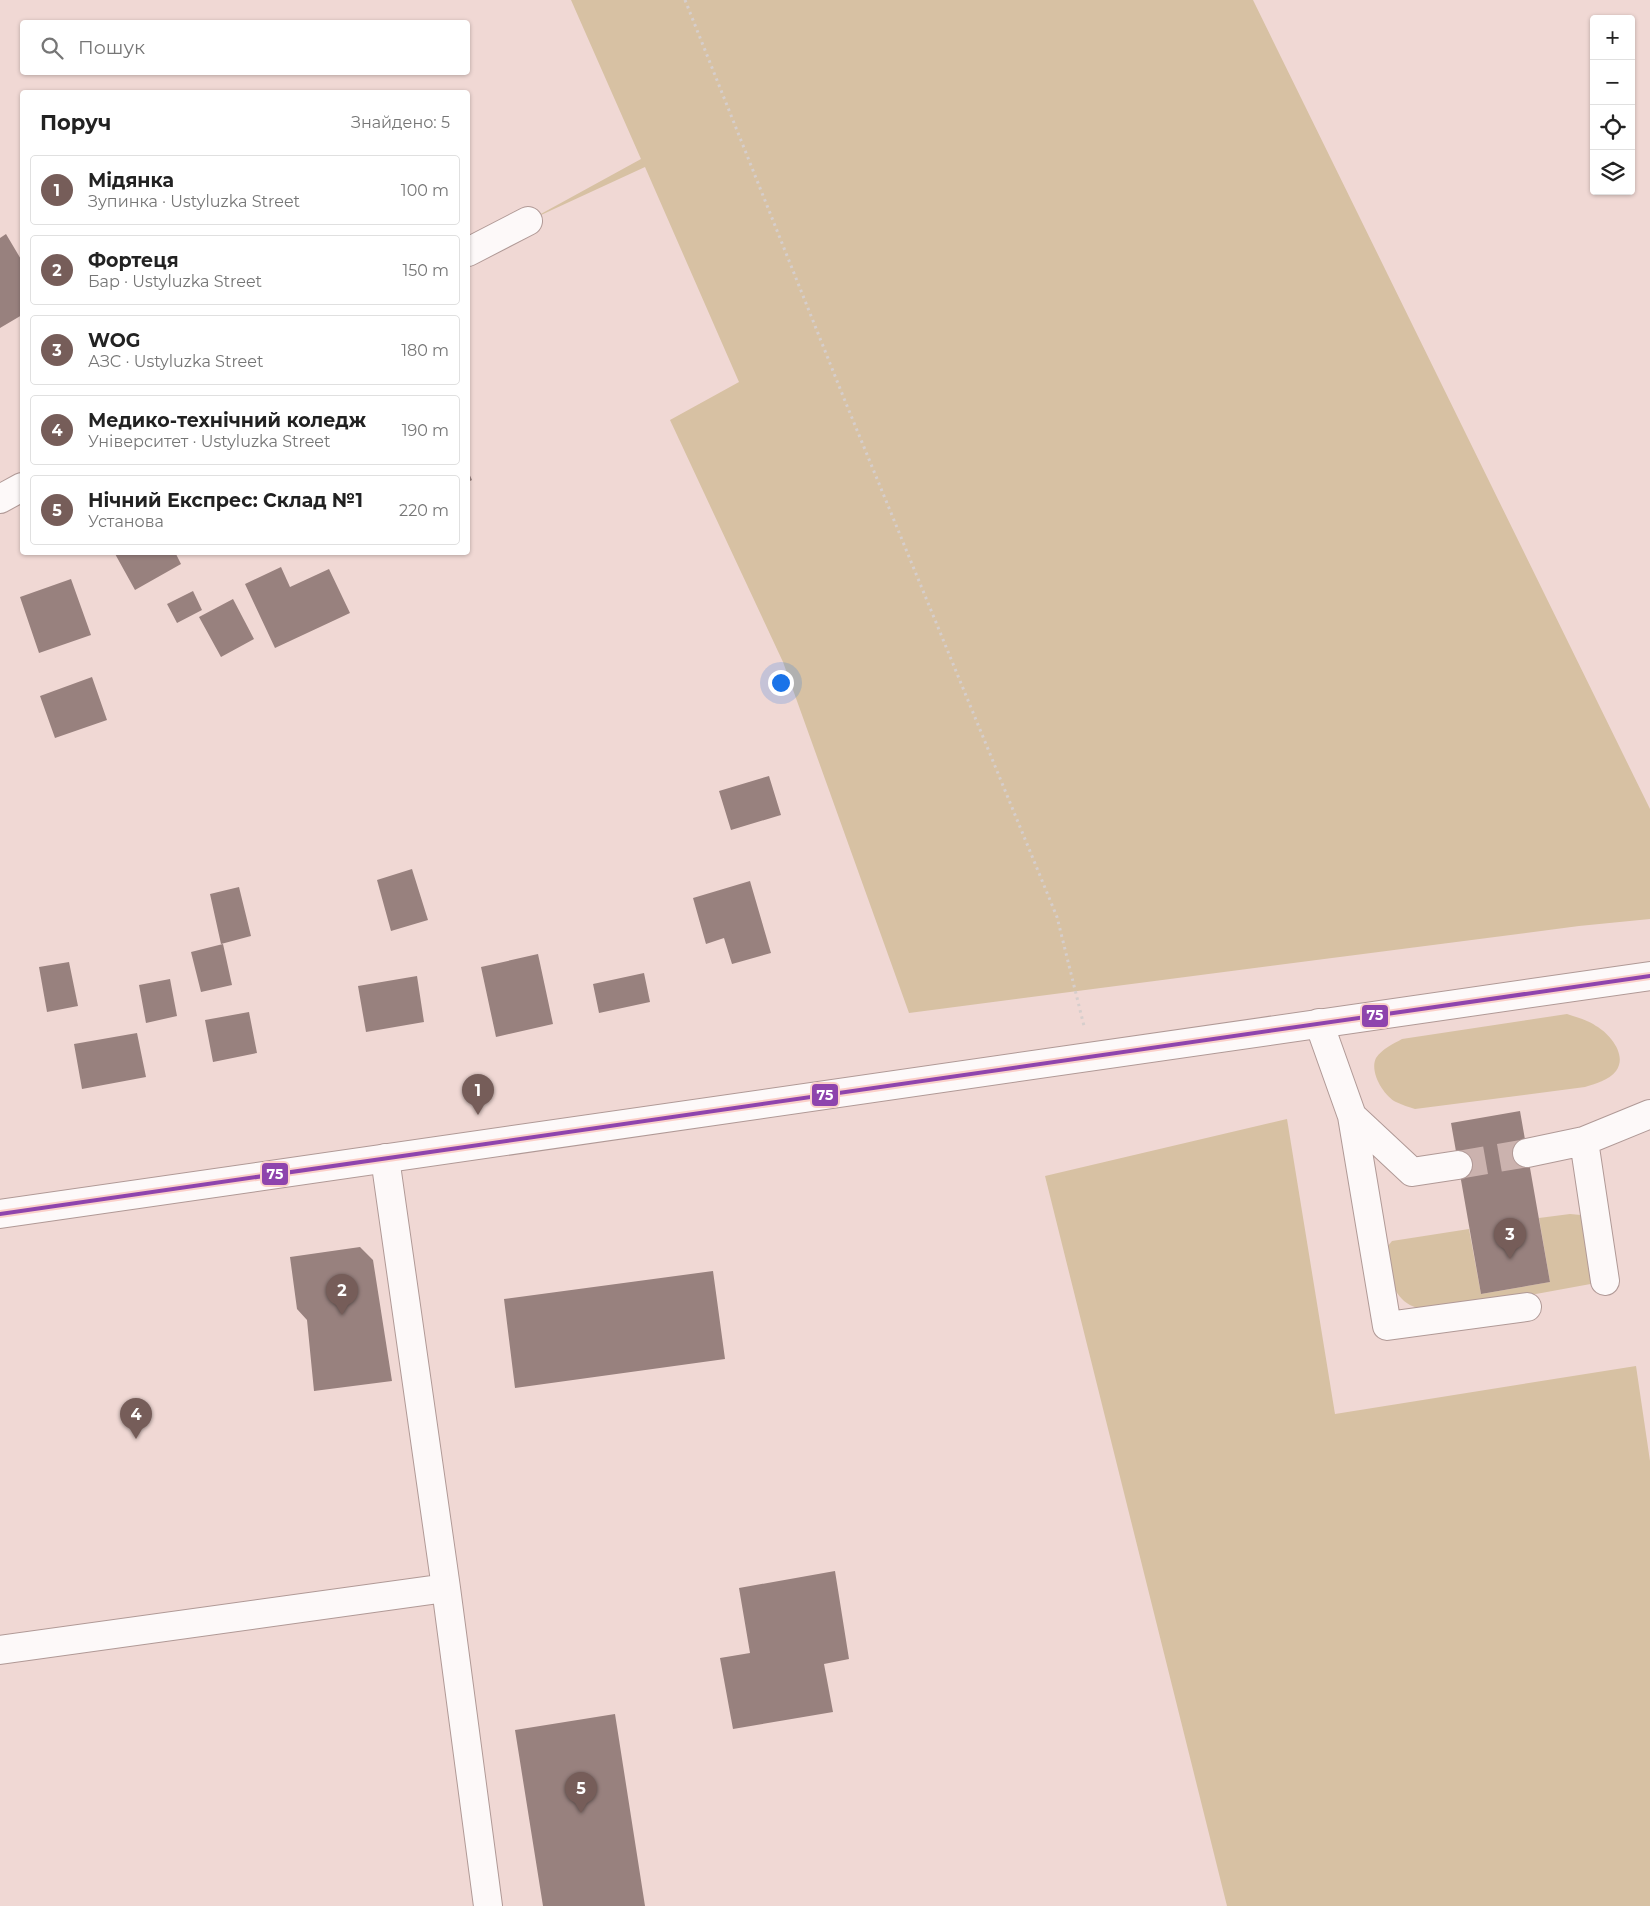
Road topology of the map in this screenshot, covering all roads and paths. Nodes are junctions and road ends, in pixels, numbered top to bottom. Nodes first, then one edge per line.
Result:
1 (685, 0) edge
2 (528, 221) dead end
3 (470, 251) edge
4 (20, 488) edge
5 (0, 499) edge
6 (1650, 976) edge
7 (1319, 1023) junction
8 (1092, 1056) junction
9 (1650, 1114) edge
10 (1352, 1116) junction
11 (1584, 1141) junction
12 (1527, 1153) tunnel mouth
13 (385, 1158) junction
14 (1458, 1165) tunnel mouth
15 (0, 1214) edge
16 (1605, 1281) dead end
17 (1527, 1307) dead end
18 (446, 1588) junction
19 (0, 1650) edge
20 (488, 1906) edge

1 - 8 path
2 - 3 main road
4 - 5 main road
6 - 7 main road
7 - 8 main road
7 - 10 main road
8 - 13 main road
9 - 11 main road
10 - 14 main road
10 - 17 main road
11 - 12 main road
11 - 16 main road
13 - 15 main road
13 - 18 main road
18 - 19 main road
18 - 20 main road

